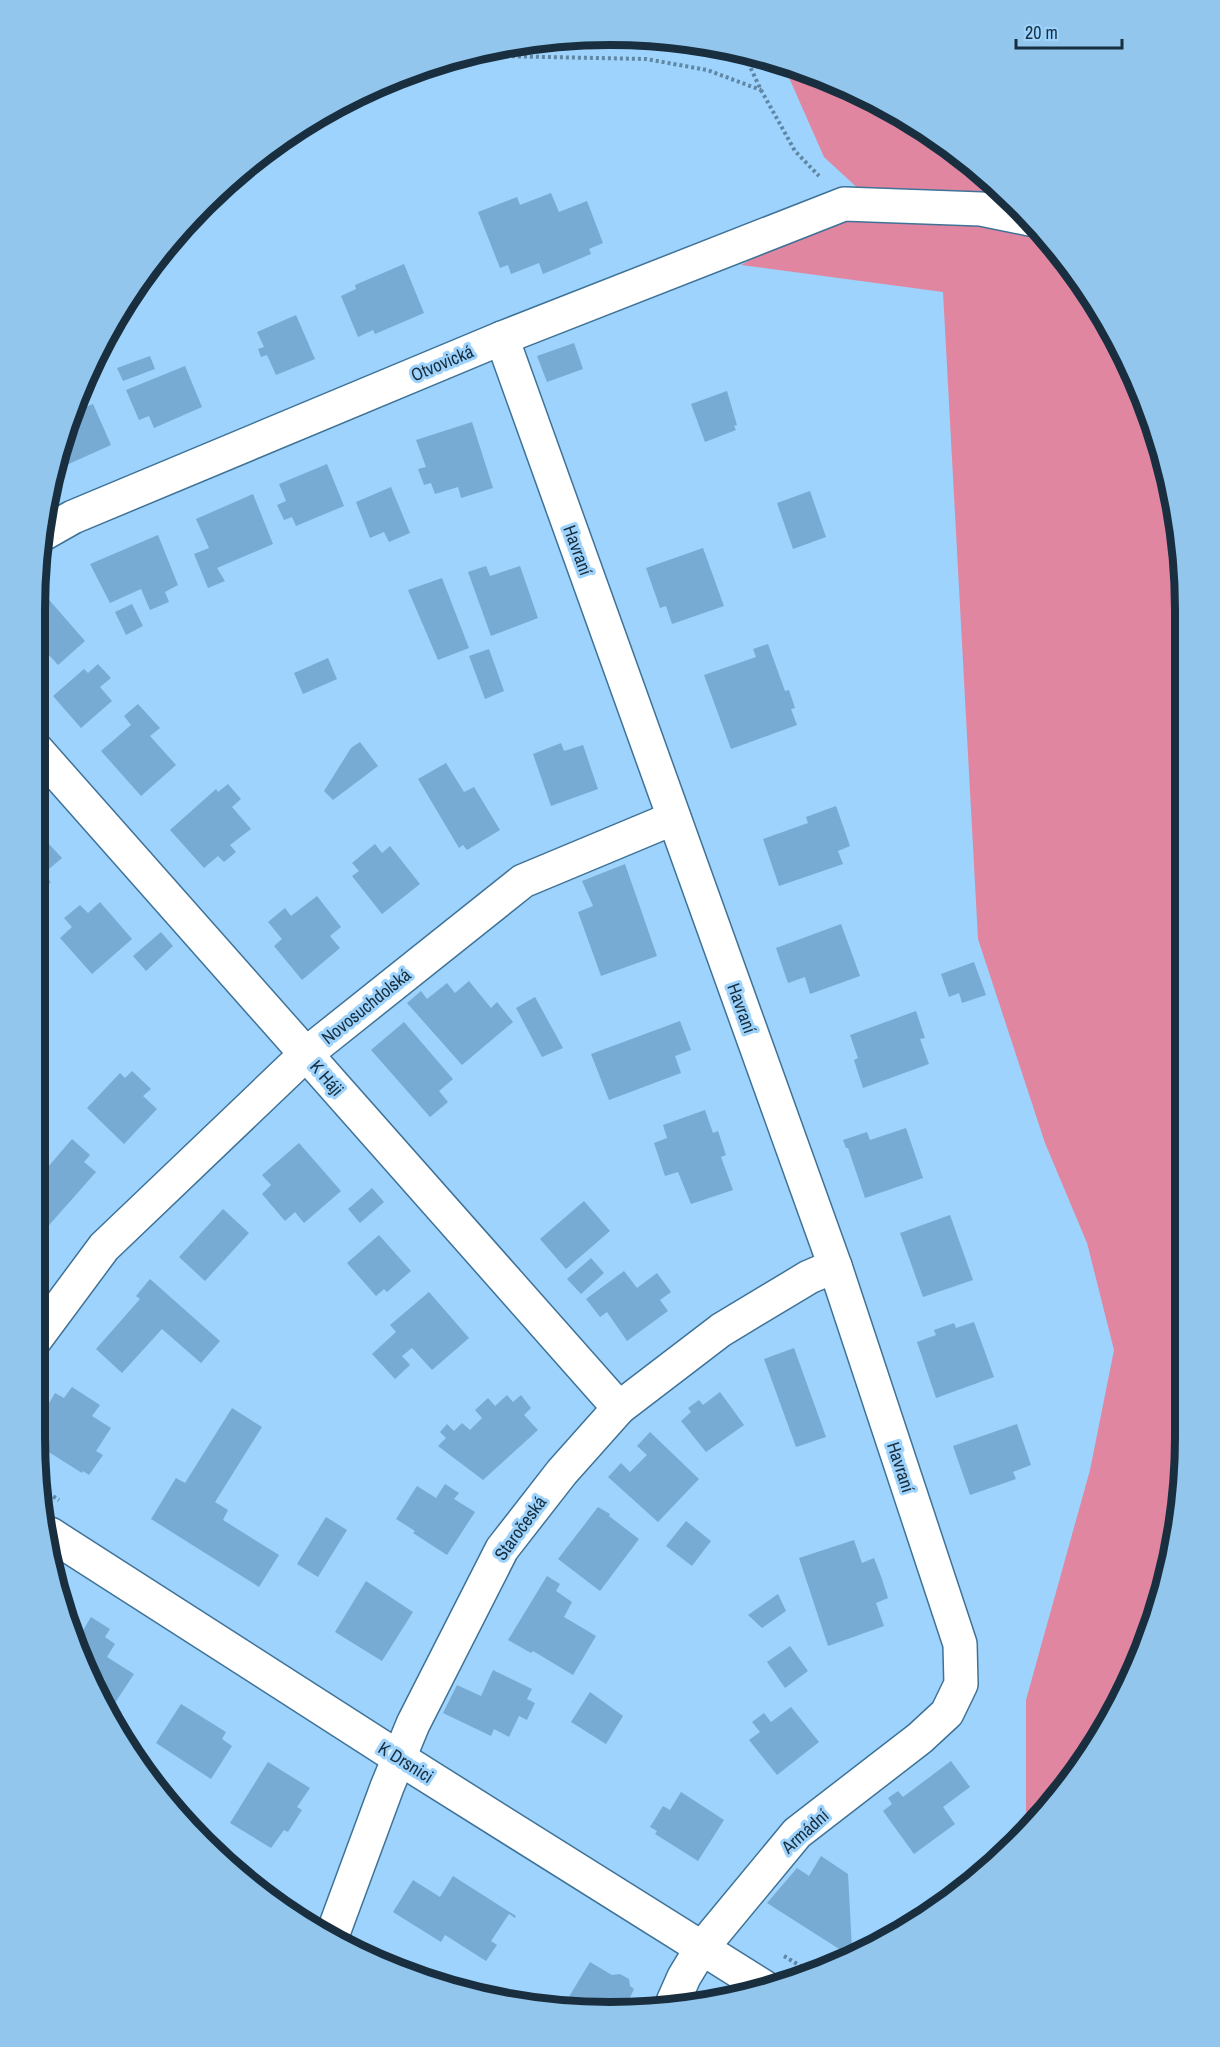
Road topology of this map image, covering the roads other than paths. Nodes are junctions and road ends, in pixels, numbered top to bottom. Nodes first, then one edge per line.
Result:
1 (1016, 216) edge
2 (502, 338) junction
3 (51, 529) edge
4 (45, 760) edge
5 (674, 818) junction
6 (306, 1054) junction
7 (834, 1266) junction
8 (45, 1327) edge
9 (619, 1408) junction
10 (54, 1536) edge
11 (961, 1684) joint
12 (399, 1758) junction
13 (334, 1930) edge
14 (701, 1949) junction
15 (757, 1983) edge
16 (675, 1998) edge

1 - 2 street, Otvovická
2 - 3 street, Otvovická
2 - 5 street, Havraní
4 - 6 street, K Háji
5 - 6 street, Novosuchdolská
5 - 7 street, Havraní
6 - 8 street, Novosuchdolská
6 - 9 street, K Háji
7 - 9 street, Staročeská
7 - 11 street, Havraní
9 - 12 street, Staročeská
10 - 12 street, K Drsnici
11 - 14 street, Armádní
12 - 13 street, Staročeská
12 - 14 street, K Drsnici
14 - 15 street, K Drsnici
14 - 16 street, Armádní

